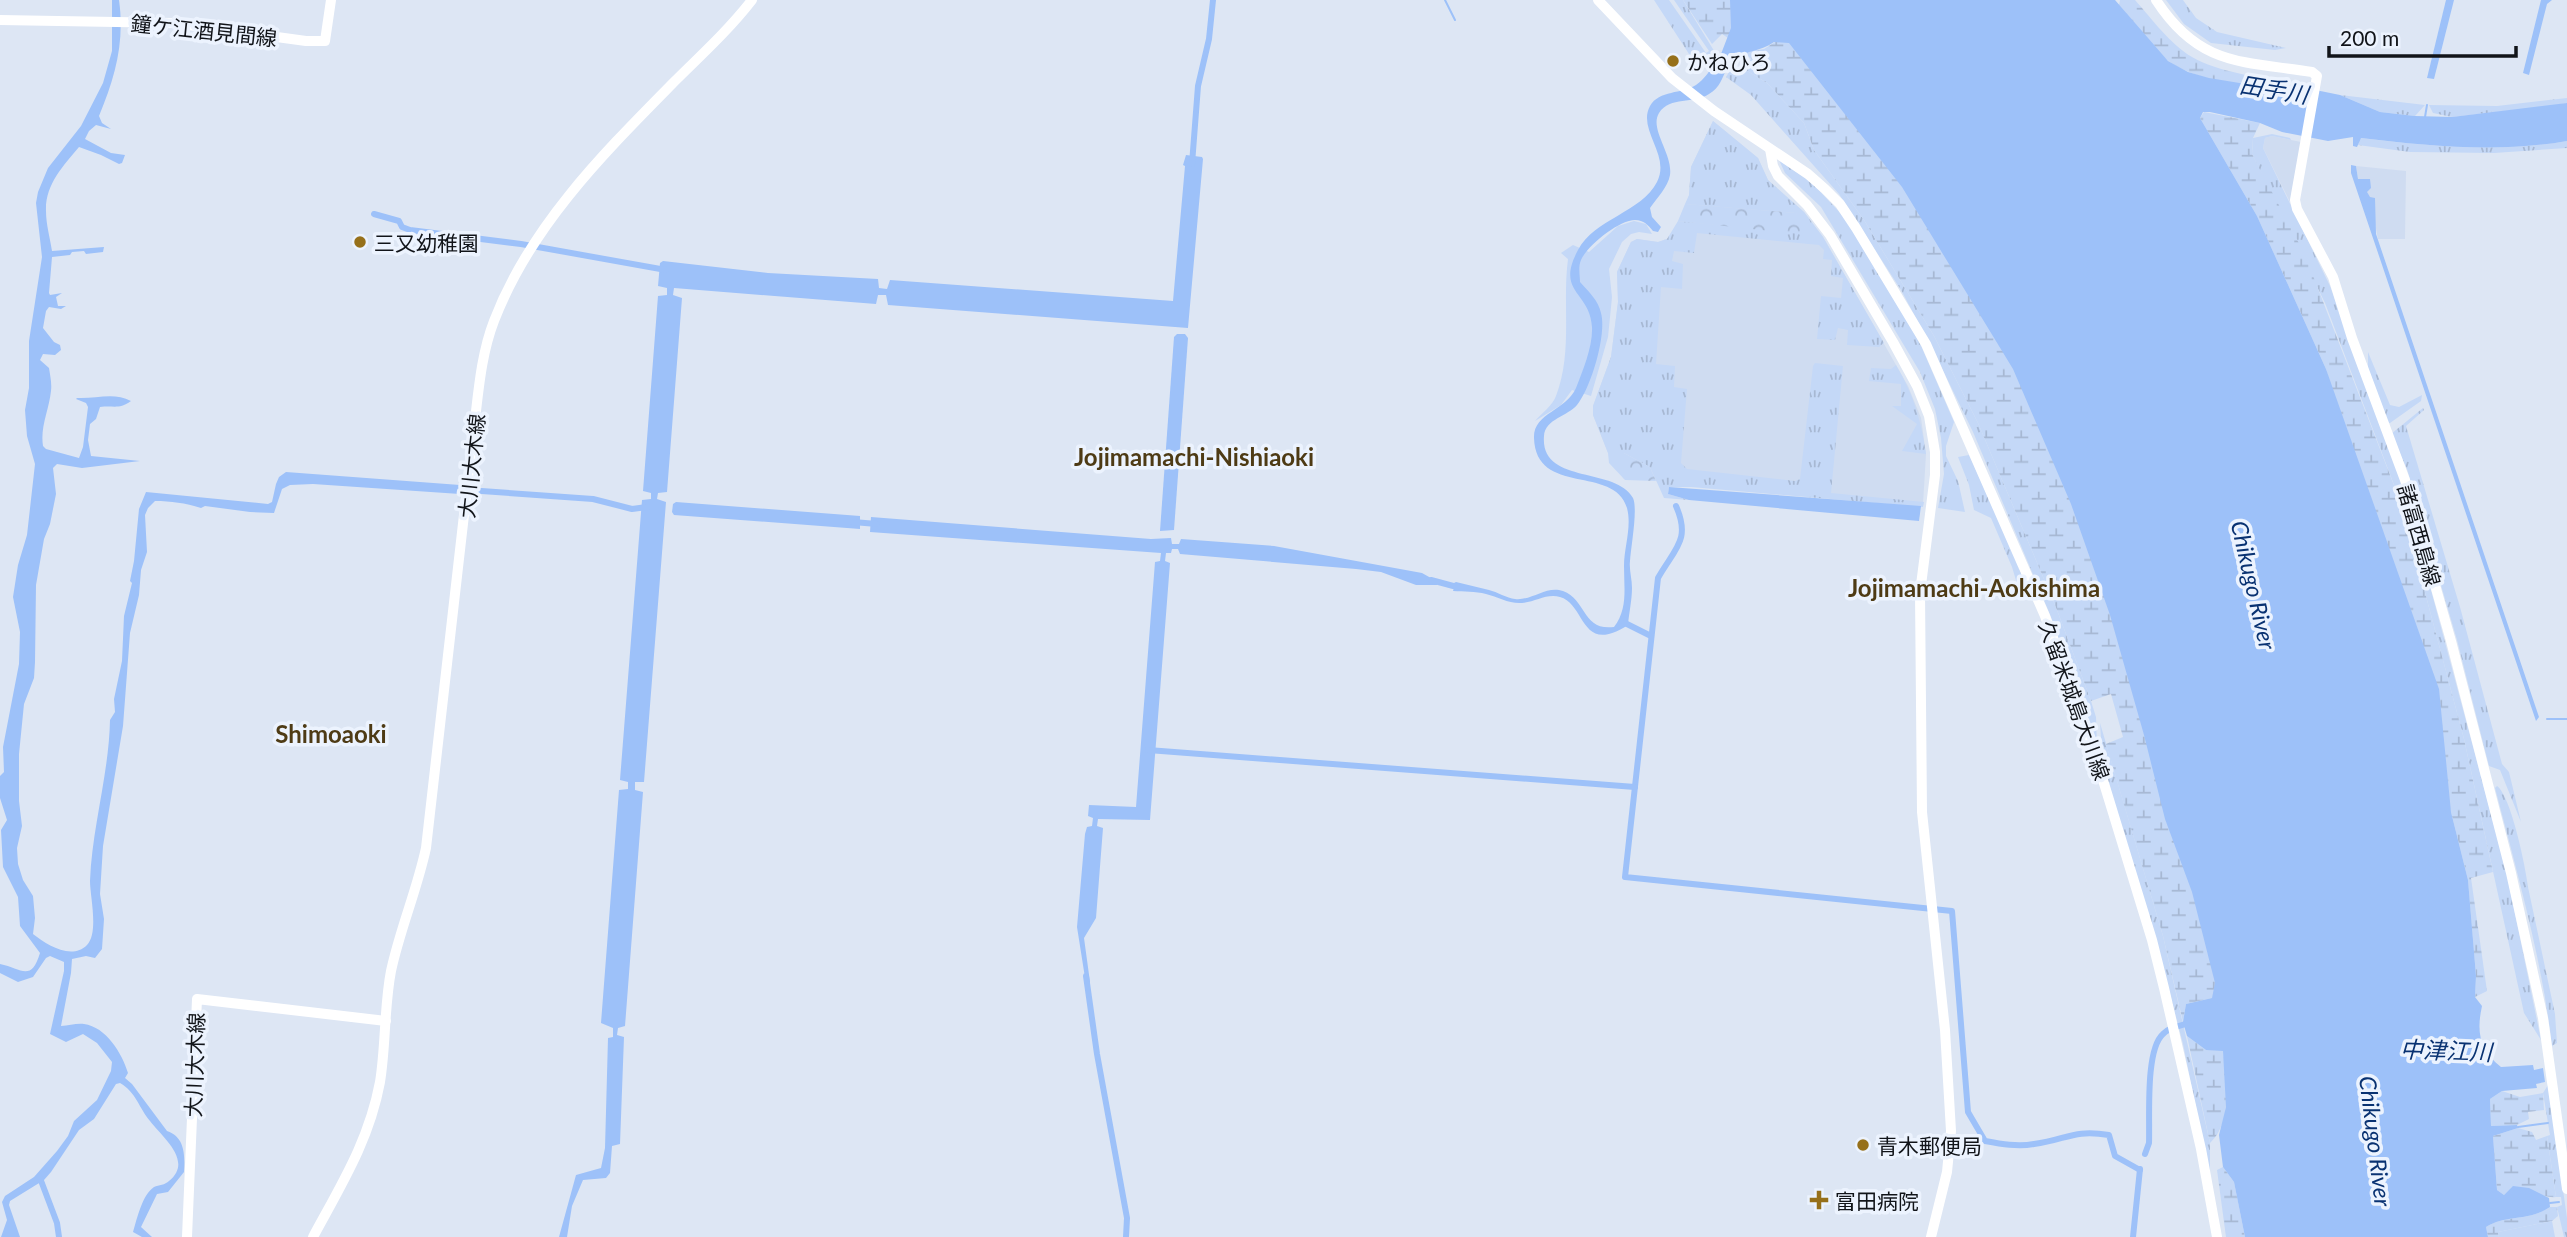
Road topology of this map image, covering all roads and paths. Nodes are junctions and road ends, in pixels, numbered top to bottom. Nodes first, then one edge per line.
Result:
1 (331, 0) edge
2 (752, 0) edge
3 (1598, 0) edge
4 (2156, 0) edge
5 (0, 20) edge
6 (1770, 149) junction
7 (386, 1021) junction
8 (2567, 1189) edge
9 (187, 1237) edge
10 (313, 1237) edge
11 (1931, 1237) edge
12 (2217, 1237) edge

1 - 5 main road, 鐘ケ江酒見間線
2 - 7 main road, 大川大木線
3 - 6 main road, 久留米城島大川線
4 - 8 main road, 諸富西島線
6 - 11 main road
6 - 12 main road, 久留米城島大川線
7 - 9 main road, 大川大木線
7 - 10 main road, 大川大木線

